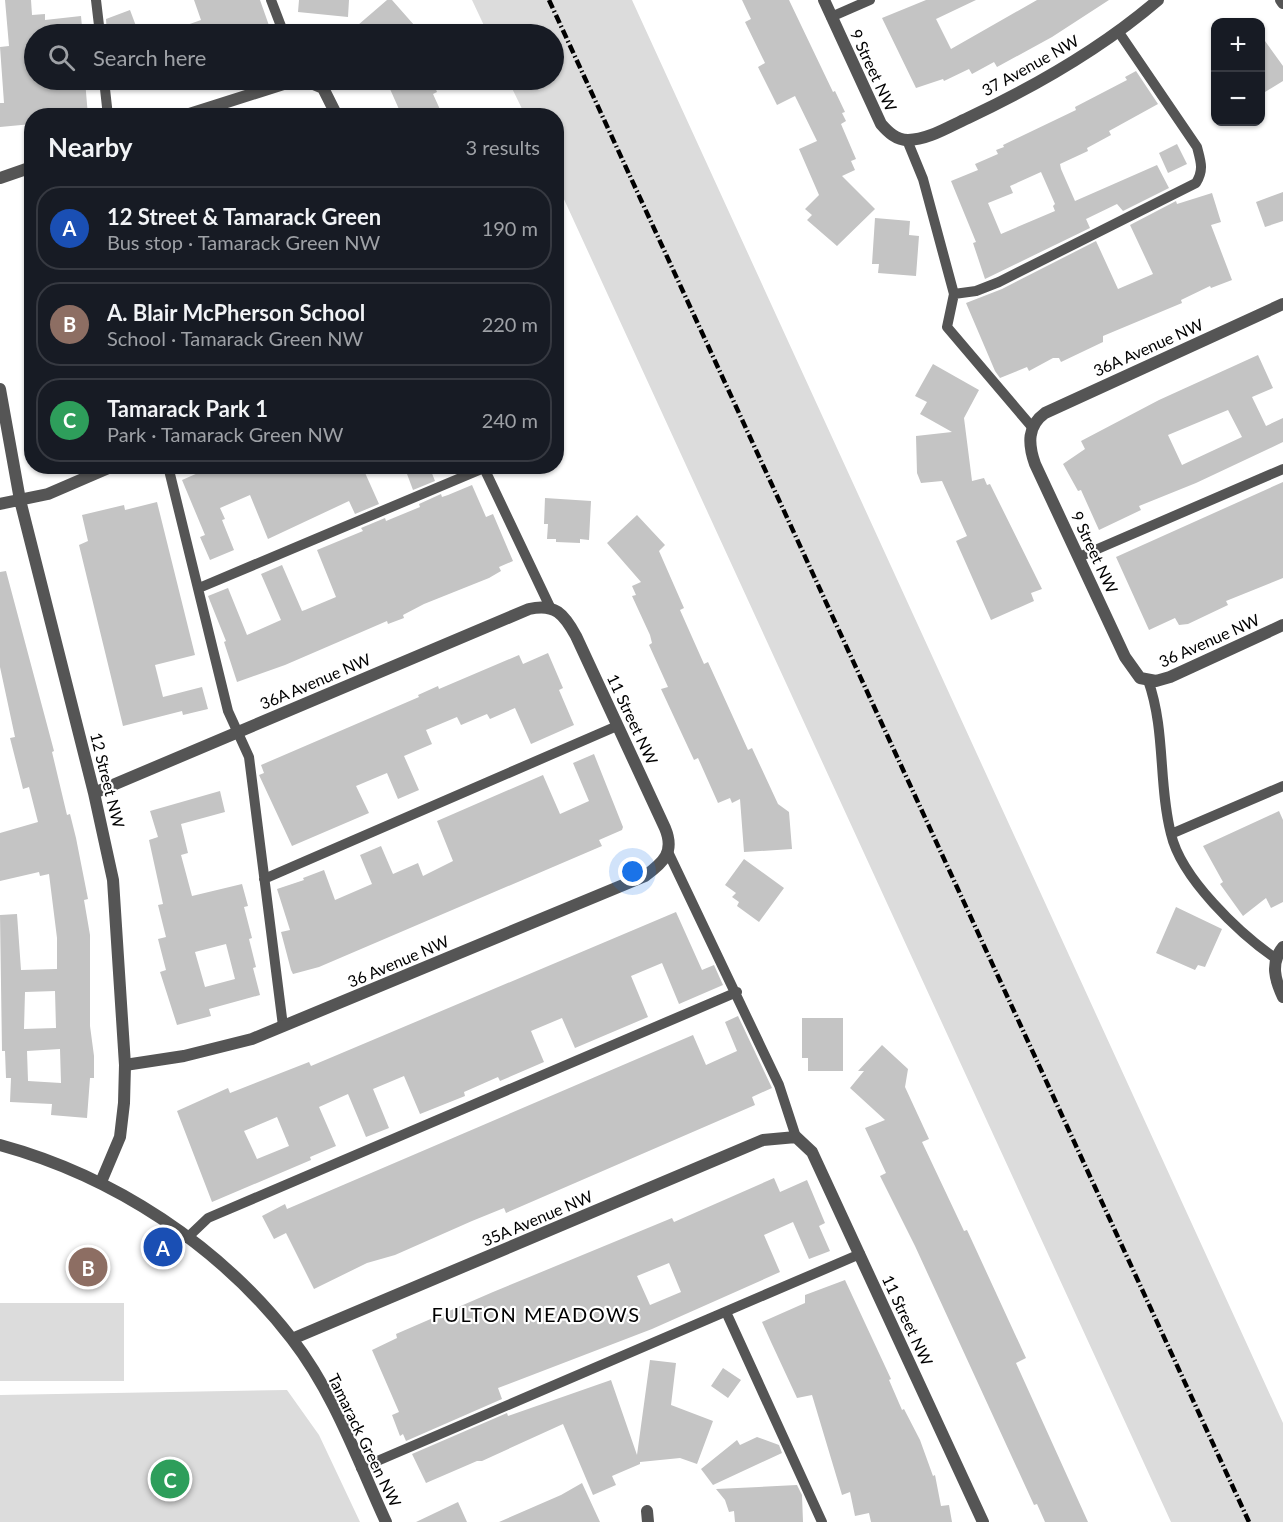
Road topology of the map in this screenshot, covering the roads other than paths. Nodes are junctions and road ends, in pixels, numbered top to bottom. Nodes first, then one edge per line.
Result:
1 (96, 0) edge
2 (271, 0) edge
3 (824, 0) edge
4 (870, 0) edge
5 (1158, 0) edge
6 (831, 17) junction
7 (99, 24) edge
8 (280, 24) edge
9 (1118, 31) junction
10 (105, 90) edge
11 (265, 90) edge
12 (324, 90) edge
13 (107, 108) edge
14 (208, 108) edge
15 (333, 108) edge
16 (908, 140) junction
17 (24, 170) edge
18 (0, 178) edge
19 (954, 294) junction
20 (1283, 304) edge
21 (0, 389) edge
22 (1032, 427) junction
23 (1283, 469) edge
24 (94, 474) edge
25 (170, 474) edge
26 (468, 474) edge
27 (487, 474) edge
28 (20, 500) junction
29 (0, 504) edge
30 (1079, 557) junction
31 (199, 588) junction
32 (550, 607) junction
33 (1283, 625) edge
34 (1148, 680) junction
35 (617, 726) junction
36 (237, 731) junction
37 (1283, 786) edge
38 (94, 793) junction
39 (1171, 834) junction
40 (669, 854) junction
41 (264, 879) junction
42 (1283, 947) edge
43 (1275, 958) junction
44 (737, 992) junction
45 (1283, 998) edge
46 (283, 1026) junction
47 (125, 1065) junction
48 (796, 1137) junction
49 (0, 1145) edge
50 (101, 1182) junction
51 (187, 1238) junction
52 (860, 1254) junction
53 (726, 1312) junction
54 (292, 1340) junction
55 (361, 1468) junction
56 (386, 1522) edge
57 (822, 1522) edge
58 (982, 1522) edge

1 - 7 lane
2 - 8 lane
3 - 6 street, 9 Street NW
4 - 6 lane
5 - 9 street, 37 Avenue NW
6 - 16 street, 9 Street NW
9 - 16 street, 37 Avenue NW
9 - 19 lane
10 - 13 lane
11 - 14 street
12 - 15 street
16 - 19 lane
17 - 18 street
19 - 22 lane
20 - 22 street, 36A Avenue NW
21 - 28 street, 12 Street NW
22 - 30 street, 9 Street NW
23 - 30 lane
24 - 28 street
25 - 31 lane
26 - 31 lane
27 - 32 lane
28 - 29 street
28 - 38 street, 12 Street NW
30 - 34 street, 9 Street NW
31 - 36 lane
32 - 35 street, 11 Street NW
32 - 36 street, 36A Avenue NW
33 - 34 street, 36 Avenue NW
34 - 39 lane
35 - 40 street, 11 Street NW
35 - 41 lane
36 - 38 street, 36A Avenue NW
36 - 41 lane
37 - 39 lane
38 - 47 street, 12 Street NW
39 - 43 lane
40 - 44 lane
40 - 46 street, 36 Avenue NW
41 - 46 lane
42 - 43 street
43 - 45 street
44 - 48 lane
44 - 51 lane
46 - 47 street, 36 Avenue NW
47 - 50 street, 12 Street NW
48 - 52 street, 11 Street NW
48 - 54 street, 35A Avenue NW
49 - 50 street, Tamarack Green NW
50 - 51 street, Tamarack Green NW
51 - 54 street, Tamarack Green NW
52 - 53 lane
52 - 58 street, 11 Street NW
53 - 55 lane
53 - 57 lane
54 - 55 street, Tamarack Green NW
55 - 56 street, Tamarack Green NW

